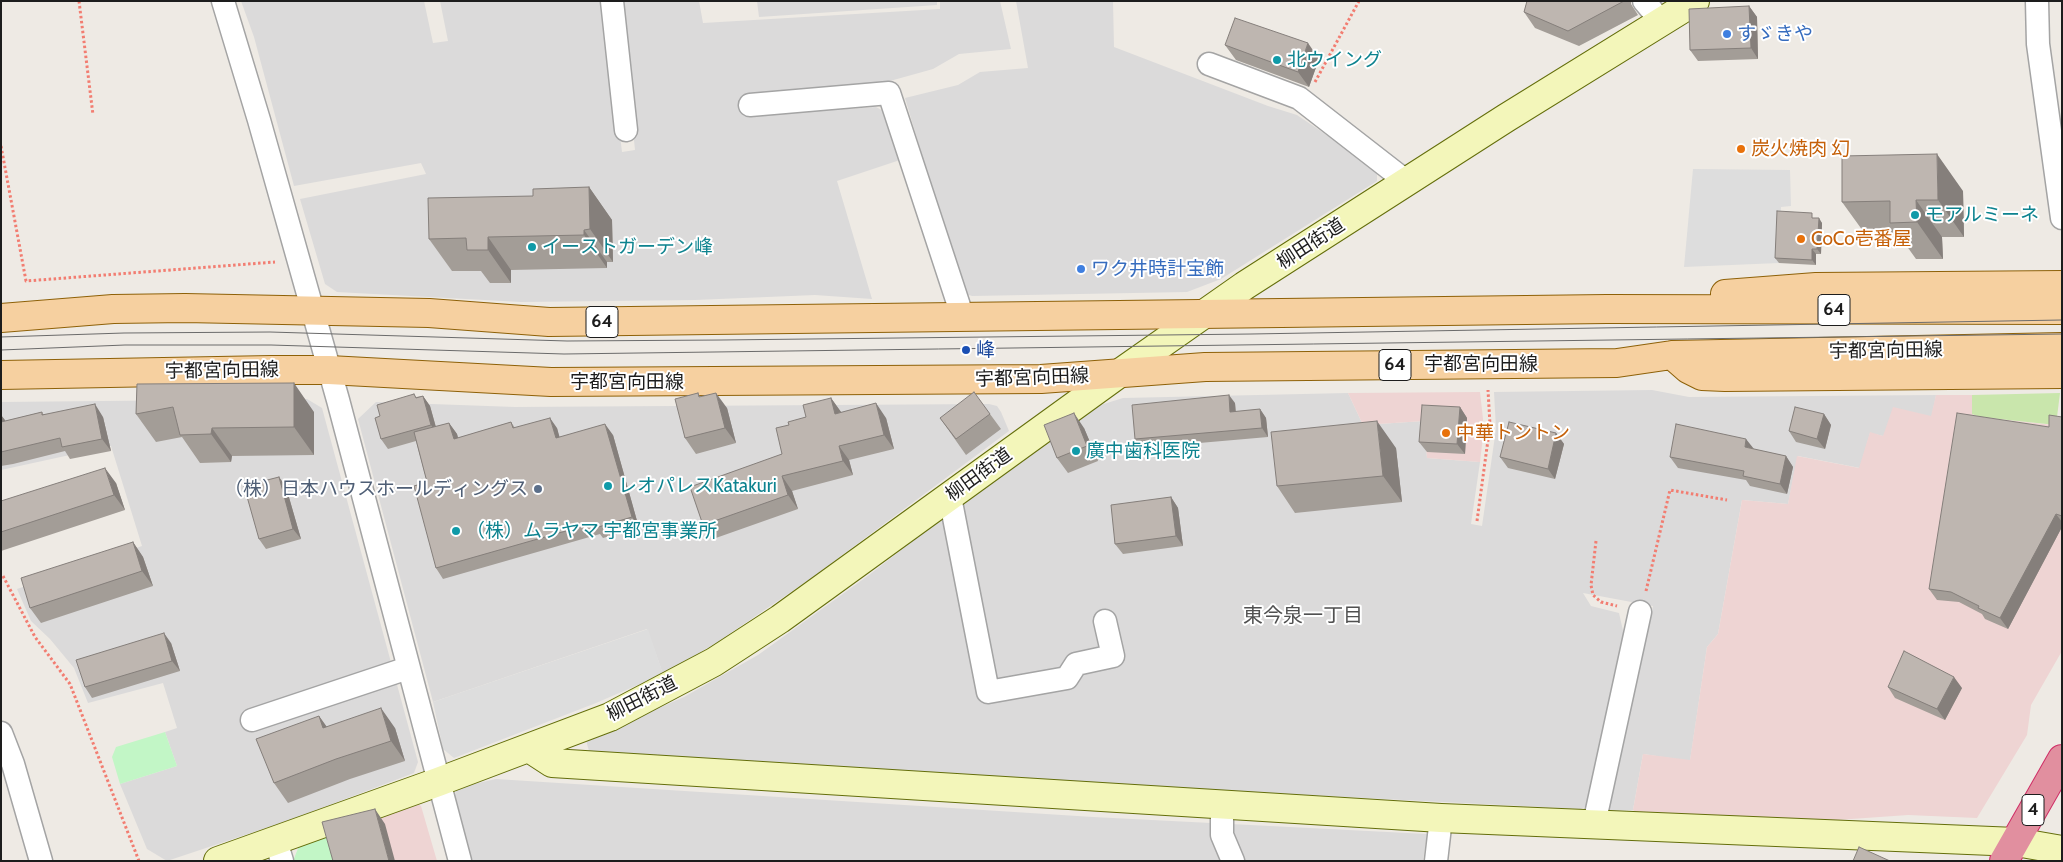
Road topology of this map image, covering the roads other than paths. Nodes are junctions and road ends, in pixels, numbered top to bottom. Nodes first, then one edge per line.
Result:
1 (223, 1) edge
2 (612, 1) edge
3 (1695, 1) edge
4 (2037, 1) edge
5 (1652, 11) edge
6 (1209, 64) dead end
7 (750, 105) dead end
8 (626, 130) dead end
9 (1407, 182) junction
10 (2062, 218) edge
11 (2062, 285) edge
12 (1607, 309) junction
13 (312, 310) junction
14 (2062, 310) edge
15 (1204, 315) junction
16 (1, 318) edge
17 (963, 318) junction
18 (2062, 347) edge
19 (1672, 355) junction
20 (329, 370) junction
21 (2062, 374) edge
22 (1, 375) edge
23 (1117, 375) junction
24 (950, 497) junction
25 (1640, 612) road end
26 (1105, 621) dead end
27 (408, 668) junction
28 (252, 720) dead end
29 (1, 733) edge
30 (530, 748) junction
31 (2062, 759) edge
32 (438, 782) junction
33 (1222, 804) junction
34 (1441, 818) junction
35 (1594, 824) junction
36 (2062, 850) edge
37 (279, 851) edge
38 (2010, 851) edge
39 (41, 861) edge
40 (218, 861) edge
41 (460, 861) edge
42 (1233, 861) edge
43 (1436, 861) edge

1 - 13 street
2 - 8 street
3 - 5 street, 柳田街道
4 - 10 street
5 - 9 street, 柳田街道
6 - 9 street
7 - 17 street
9 - 15 street, 柳田街道
11 - 12 main road
12 - 14 main road, 64
12 - 15 main road, 64
13 - 16 main road, 64
13 - 17 main road, 64
13 - 20 street
15 - 17 main road, 64
15 - 23 street, 柳田街道
18 - 19 main road, 宇都宮向田線 / 64
19 - 21 main road
19 - 23 main road, 宇都宮向田線 / 64
20 - 22 main road, 宇都宮向田線 / 64
20 - 23 main road, 宇都宮向田線 / 64
20 - 27 street
23 - 24 street, 柳田街道
24 - 26 street
24 - 30 street, 柳田街道
25 - 35 street
27 - 28 street
27 - 32 street
29 - 39 street
30 - 32 street, 柳田街道
30 - 33 street
31 - 38 highway, 4
32 - 37 street, 柳田街道
32 - 41 street
33 - 34 street
33 - 42 street
34 - 35 street
34 - 43 street
35 - 38 street
36 - 38 street
37 - 40 street, 柳田街道

